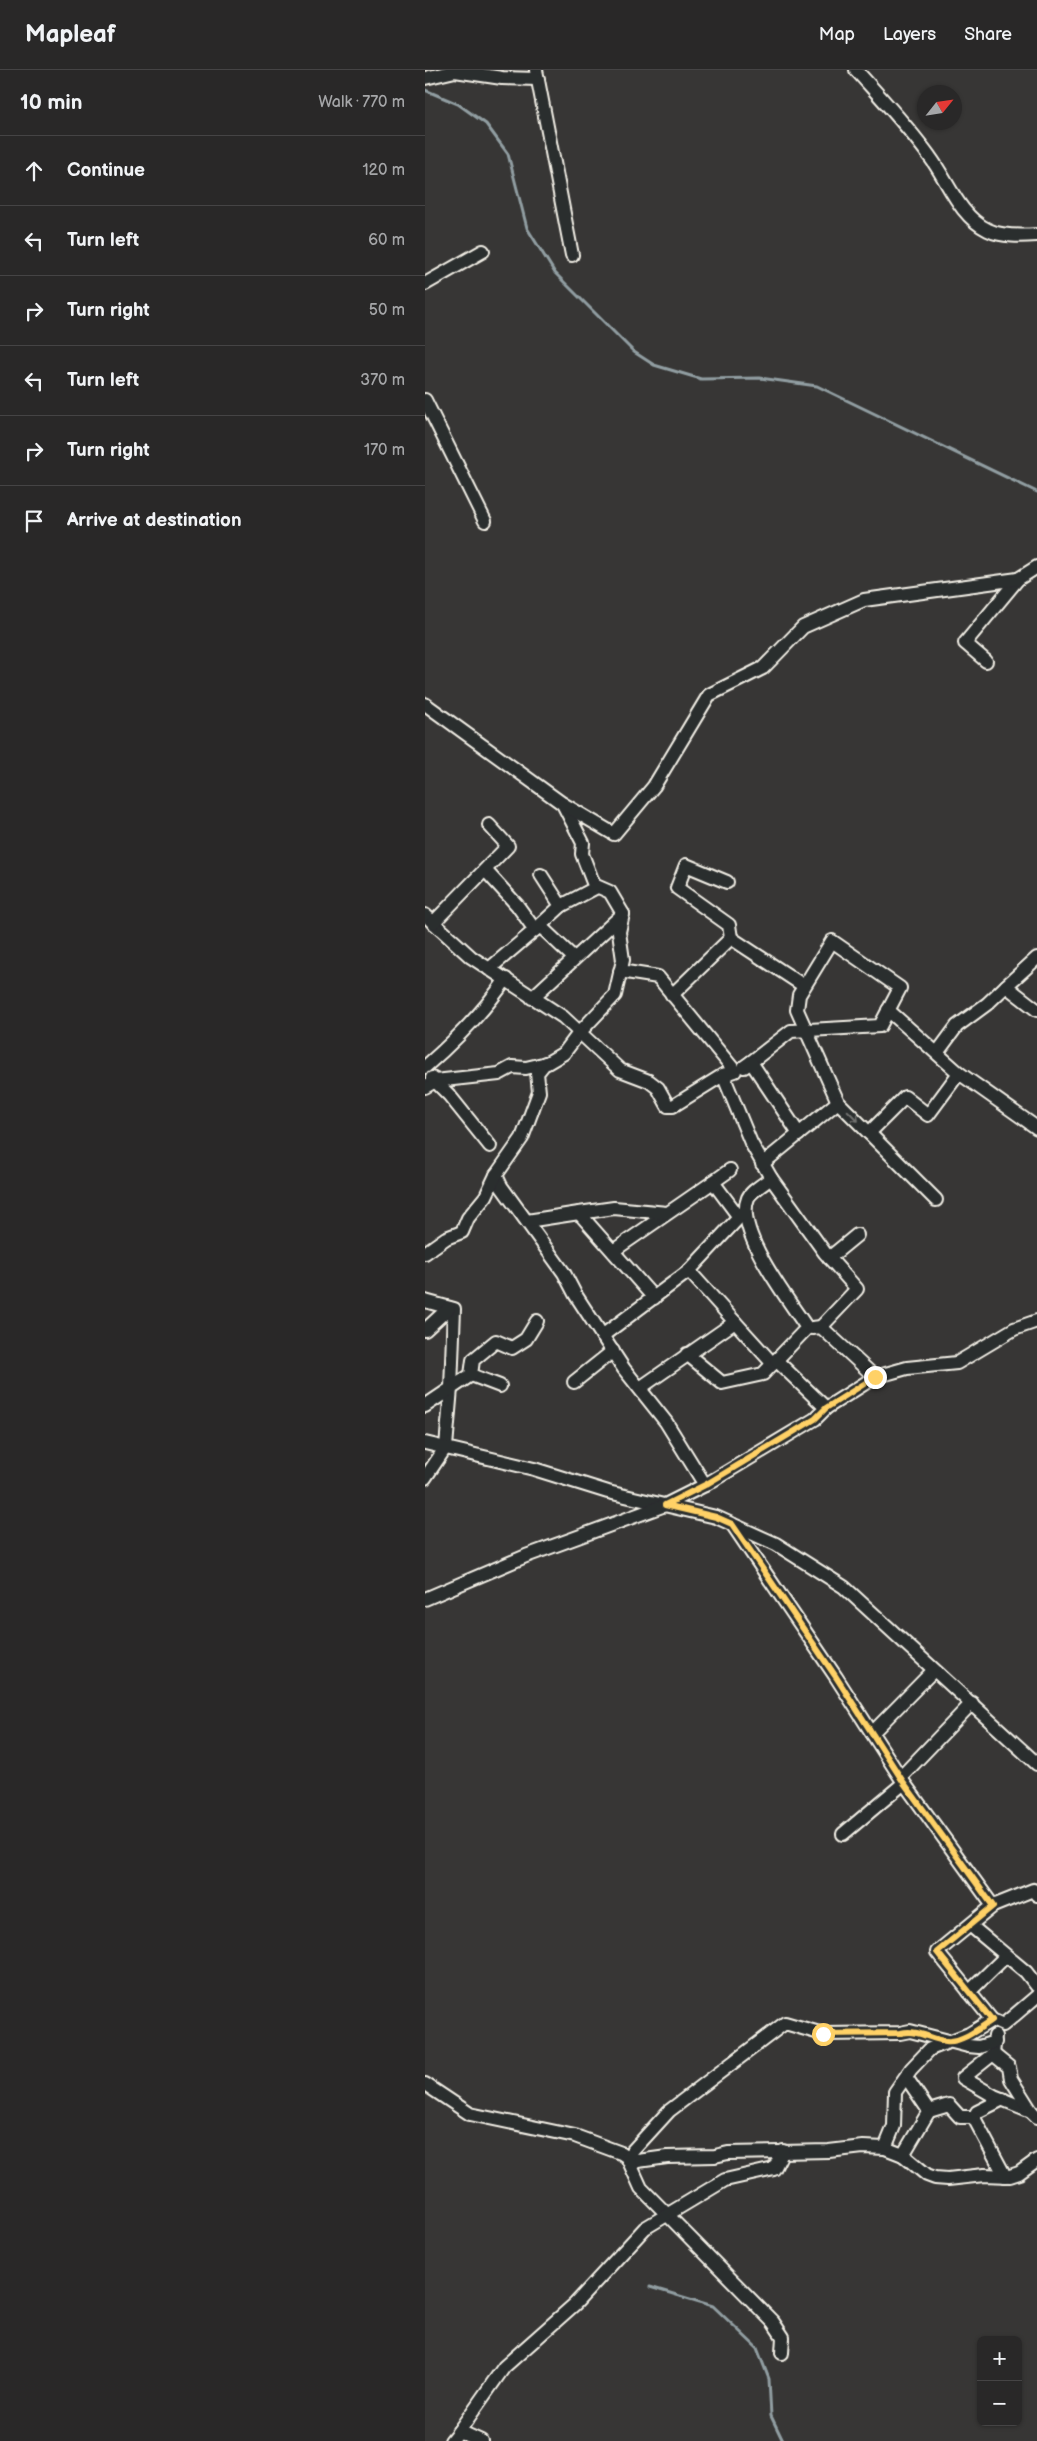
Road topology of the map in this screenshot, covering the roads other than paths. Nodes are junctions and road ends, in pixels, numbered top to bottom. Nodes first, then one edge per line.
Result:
1 (856, 70) edge
2 (537, 75) edge
3 (425, 78) edge
4 (1037, 235) edge
5 (483, 251) dead end
6 (573, 255) dead end
7 (425, 284) edge
8 (425, 400) edge
9 (485, 521) dead end
10 (1037, 567) edge
11 (1018, 579) junction
12 (986, 661) dead end
13 (425, 704) edge
14 (563, 804) junction
15 (489, 825) dead end
16 (486, 871) junction
17 (541, 876) dead end
18 (727, 882) dead end
19 (597, 888) junction
20 (561, 906) junction
21 (623, 914) junction
22 (429, 919) edge
23 (538, 928) junction
24 (731, 938) junction
25 (574, 958) junction
26 (1037, 958) edge
27 (489, 969) junction
28 (620, 971) junction
29 (505, 978) junction
30 (804, 986) junction
31 (1006, 986) junction
32 (672, 995) junction
33 (532, 998) junction
34 (888, 1010) junction
35 (1037, 1010) edge
36 (806, 1030) junction
37 (579, 1033) junction
38 (937, 1053) junction
39 (751, 1062) junction
40 (545, 1063) junction
41 (425, 1067) edge
42 (425, 1071) edge
43 (729, 1073) junction
44 (959, 1073) junction
45 (430, 1084) edge
46 (838, 1102) junction
47 (1037, 1128) edge
48 (869, 1133) junction
49 (799, 1134) junction
50 (490, 1146) dead end
51 (762, 1164) junction
52 (730, 1170) dead end
53 (496, 1175) junction
54 (771, 1178) junction
55 (713, 1182) junction
56 (936, 1200) dead end
57 (579, 1213) junction
58 (667, 1213) junction
59 (742, 1214) junction
60 (527, 1221) junction
61 (857, 1235) dead end
62 (613, 1251) junction
63 (425, 1253) edge
64 (829, 1258) junction
65 (689, 1271) junction
66 (653, 1298) junction
67 (425, 1301) edge
68 (449, 1308) junction
69 (537, 1321) dead end
70 (1037, 1321) edge
71 (735, 1322) junction
72 (814, 1328) junction
73 (425, 1330) edge
74 (602, 1336) junction
75 (613, 1351) junction
76 (687, 1354) junction
77 (774, 1362) junction
78 (471, 1375) junction
79 (875, 1377) junction
80 (574, 1382) dead end
81 (500, 1386) dead end
82 (451, 1388) junction
83 (640, 1388) junction
84 (425, 1406) edge
85 (826, 1408) junction
86 (425, 1442) edge
87 (446, 1447) junction
88 (425, 1478) edge
89 (705, 1485) junction
90 (665, 1505) junction
91 (732, 1524) junction
92 (425, 1599) edge
93 (934, 1670) junction
94 (972, 1703) junction
95 (872, 1733) junction
96 (1036, 1763) edge
97 (903, 1780) junction
98 (843, 1834) dead end
99 (1036, 1892) edge
100 (993, 1906) junction
101 (971, 1926) junction
102 (1006, 1956) junction
103 (1037, 1986) edge
104 (969, 1992) junction
105 (1037, 1996) edge
106 (995, 2021) junction
107 (948, 2042) junction
108 (994, 2048) junction
109 (906, 2076) junction
110 (425, 2084) edge
111 (1003, 2099) junction
112 (929, 2111) junction
113 (1034, 2114) edge
114 (974, 2117) junction
115 (885, 2148) junction
116 (783, 2151) junction
117 (903, 2155) junction
118 (627, 2156) junction
119 (1037, 2160) edge
120 (1005, 2176) junction
121 (665, 2214) junction
122 (782, 2353) dead end
123 (455, 2436) edge
124 (481, 2441) edge

1 - 4 street
2 - 3 street
2 - 6 street
5 - 7 street
8 - 9 street
10 - 11 street
11 - 12 street
11 - 14 street
13 - 14 street
14 - 19 street
15 - 16 street
16 - 22 street
16 - 23 street
17 - 20 street
18 - 24 street
19 - 20 street
19 - 21 street
20 - 23 street
21 - 25 street
21 - 28 street
22 - 27 street
23 - 25 street
23 - 27 street
24 - 30 street
24 - 32 street
25 - 33 street
26 - 31 street
27 - 29 street
28 - 32 street
28 - 37 street
29 - 33 street
29 - 41 street
30 - 34 street
30 - 36 street
31 - 35 street
31 - 38 street
32 - 43 street
33 - 37 street
34 - 36 street
34 - 38 street
36 - 39 street
36 - 46 street
37 - 40 street
37 - 43 street
38 - 44 street
39 - 43 street
39 - 49 street
40 - 45 street
40 - 53 street
42 - 45 street
43 - 51 street
44 - 47 street
44 - 48 street
45 - 50 street
46 -> 48 street
46 - 49 street
48 - 56 street
49 - 51 street
51 - 54 street
52 - 55 street
53 - 60 street
53 - 63 street
54 - 59 street
54 - 64 street
55 - 58 street
55 - 59 street
57 - 58 street
57 - 60 street
57 - 62 street
58 - 62 street
59 - 65 street
59 - 72 street
60 - 74 street
61 - 64 street
62 - 66 street
64 - 72 street
65 - 66 street
65 - 71 street
66 - 74 street
67 - 68 street
68 - 73 street
68 - 82 street
69 - 78 street
70 - 79 street
71 - 76 street
71 - 77 street
72 - 77 street
72 - 79 street
74 - 75 street
75 - 80 street
75 - 83 street
76 - 77 street
76 - 83 street
77 - 85 street
78 - 81 street
78 - 82 street
79 - 85 street
82 - 84 street
82 - 87 street
83 - 89 street
85 - 89 street
86 - 87 street
87 - 88 street
87 - 90 street
89 - 90 street
90 - 91 street
90 - 92 street
91 - 93 street
91 - 95 street
93 - 94 street
93 - 95 street
94 - 96 street
94 - 97 street
95 - 97 street
97 - 98 street
97 - 100 street
99 - 100 street
100 - 101 street
101 - 102 street
101 - 104 street
102 - 103 street
102 - 104 street
104 - 106 street
105 - 106 street
106 - 107 street
106 - 108 street
107 - 108 street
107 - 109 street
107 - 118 street
108 - 111 street
108 - 113 street
109 - 112 street
109 - 115 street
110 - 118 street
111 - 113 street
111 - 114 street
112 - 114 street
112 - 117 street
114 - 120 street
115 - 116 street
115 - 117 street
116 - 118 street
116 - 121 street
117 - 120 street
118 - 121 street
119 - 120 street
121 - 122 street
121 - 123 street
123 - 124 street

